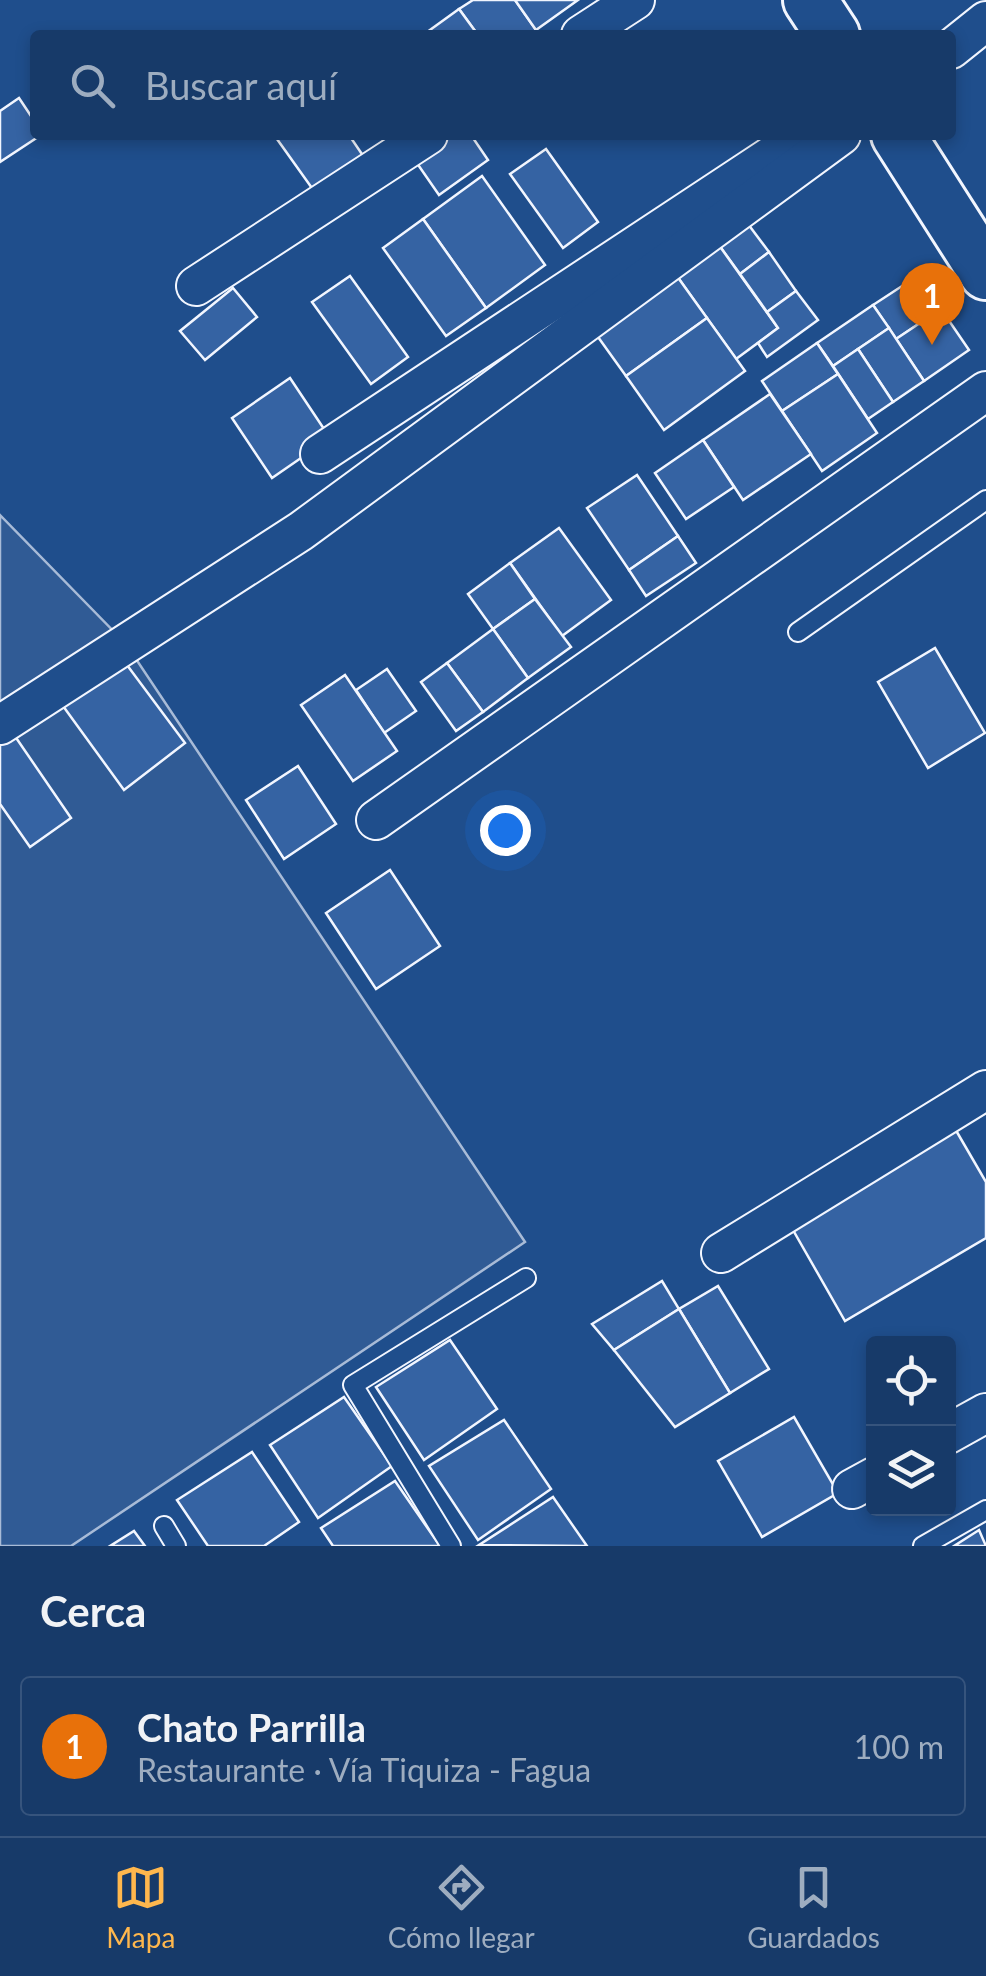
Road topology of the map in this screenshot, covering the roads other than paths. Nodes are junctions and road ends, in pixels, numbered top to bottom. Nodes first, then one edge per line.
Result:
1 (635, 0) edge
2 (810, 0) edge
3 (986, 21) edge
4 (589, 30) edge
5 (831, 30) edge
6 (956, 45) edge
7 (420, 140) edge
8 (795, 140) edge
9 (835, 140) edge
10 (901, 140) edge
11 (986, 273) edge
12 (196, 286) dead end
13 (986, 391) edge
14 (320, 454) dead end
15 (986, 500) edge
16 (798, 632) dead end
17 (0, 725) edge
18 (376, 820) dead end
19 (986, 1090) edge
20 (721, 1252) dead end
21 (526, 1278) dead end
22 (986, 1413) edge
23 (956, 1430) edge
24 (986, 1510) edge
25 (164, 1526) dead end
26 (176, 1546) edge
27 (451, 1546) edge
28 (924, 1546) edge

1 - 4 street
2 - 5 street
3 - 6 street
7 - 12 street
8 - 14 street
9 - 17 street
10 - 11 street
13 - 18 street
15 - 16 lane
19 - 20 street
21 - 27 lane
22 - 23 street
24 - 28 lane
25 - 26 lane

